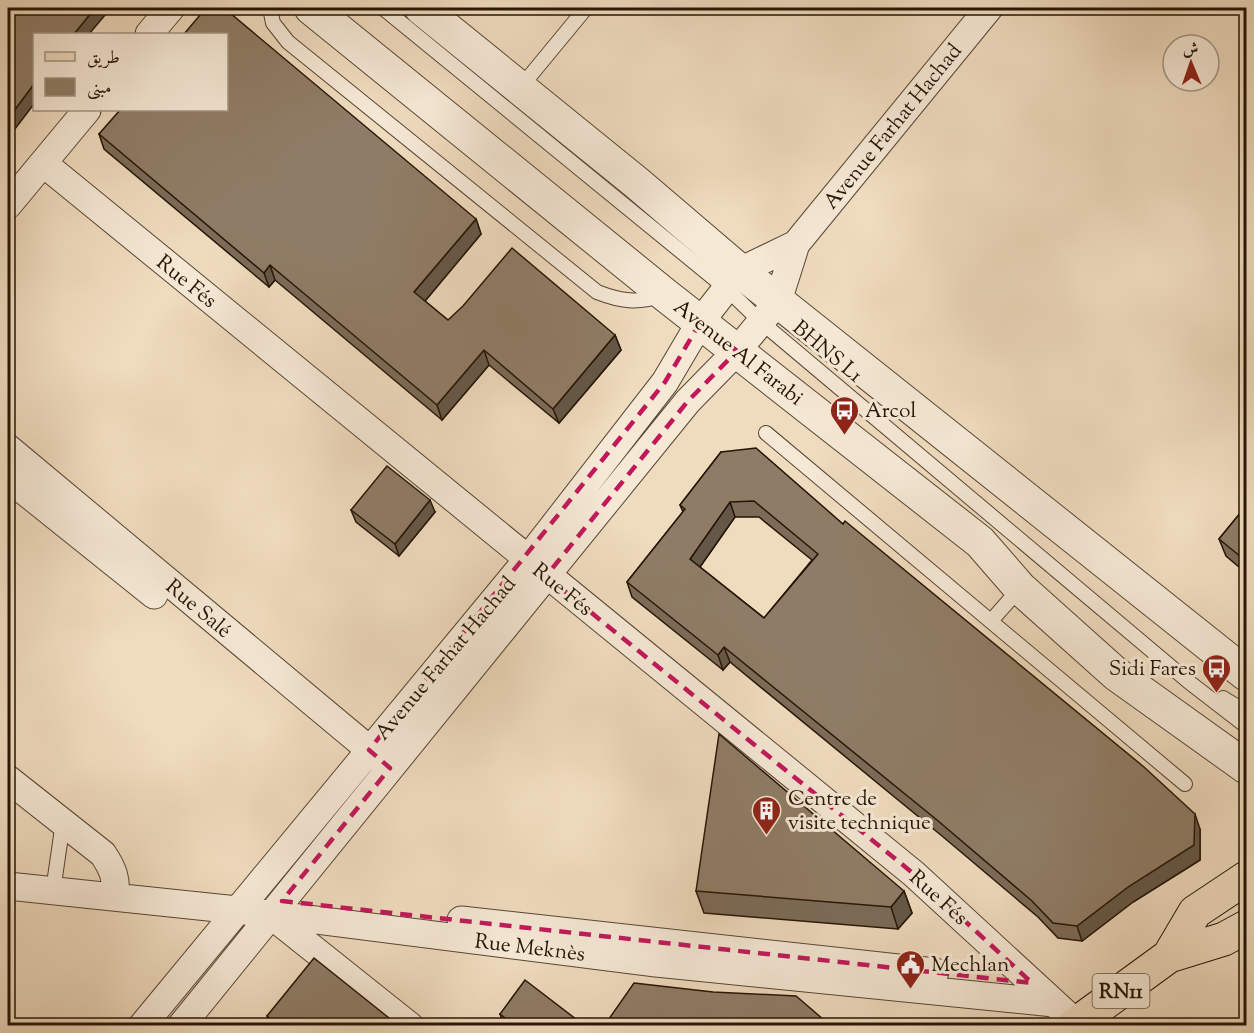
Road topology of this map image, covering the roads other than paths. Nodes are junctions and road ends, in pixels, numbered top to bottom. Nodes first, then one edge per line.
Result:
1 (171, 8) edge
2 (270, 8) edge
3 (311, 8) edge
4 (386, 8) edge
5 (421, 8) edge
6 (586, 8) edge
7 (989, 8) edge
8 (150, 33) edge
9 (520, 88) junction
10 (86, 111) edge
11 (43, 163) junction
12 (8, 205) edge
13 (796, 244) junction
14 (732, 282) junction
15 (664, 294) junction
16 (767, 313) junction
17 (701, 321) junction
18 (737, 351) junction
19 (766, 433) dead end
20 (8, 448) edge
21 (8, 478) edge
22 (536, 568) junction
23 (1020, 588) junction
24 (991, 621) junction
25 (1246, 674) edge
26 (1246, 712) edge
27 (1246, 726) edge
28 (365, 754) junction
29 (1246, 767) edge
30 (386, 772) junction
31 (8, 779) edge
32 (1185, 784) dead end
33 (63, 822) junction
34 (8, 871) edge
35 (1246, 878) edge
36 (54, 883) junction
37 (8, 886) edge
38 (116, 889) junction
39 (243, 903) junction
40 (277, 908) junction
41 (1246, 927) edge
42 (1168, 956) junction
43 (1032, 983) junction
44 (1067, 1017) edge
45 (142, 1026) edge
46 (181, 1026) edge
47 (410, 1026) edge

1 - 8 street
2 - 15 lane
3 - 15 street, Avenue Al Farabi
4 - 14 lane
5 - 9 street
6 - 9 lane
7 - 13 street, Avenue Farhat Hachad
9 - 14 street
10 - 11 street
11 - 12 street
11 - 22 street, Rue Fés
13 - 14 street, Avenue Farhat Hachad
13 - 16 street, Avenue Farhat Hachad
14 - 16 street
14 - 17 street, Avenue Farhat Hachad
15 - 17 street, Avenue Al Farabi
16 - 18 street, Avenue Farhat Hachad
16 - 25 street
16 - 26 lane, BHNS L1
16 - 27 lane, BHNS L1
17 - 18 street, Avenue Al Farabi
17 - 22 street, Avenue Farhat Hachad
18 - 22 street, Avenue Farhat Hachad
18 - 23 street, Avenue Al Farabi
19 - 24 lane
20 - 28 street, Rue Salé
21 - 28 street, Rue Salé
22 - 28 street, Avenue Farhat Hachad
22 - 30 street, Avenue Farhat Hachad
22 - 43 street, Rue Fés
23 - 24 lane
23 - 29 street, Avenue Al Farabi
24 - 32 lane
28 - 30 street, Rue Salé
28 - 39 street, Avenue Farhat Hachad
30 - 40 street, Avenue Farhat Hachad
31 - 33 street
33 - 36 lane
33 - 38 street
34 - 36 street, Rue Meknès
35 - 42 main road, RN11
36 - 37 street, Rue Meknès
36 - 38 street, Rue Meknès
38 - 39 street, Rue Meknès
39 - 40 street, Rue Meknès
39 - 45 street, Avenue Farhat Hachad
40 - 43 street, Rue Meknès
40 - 44 street, Rue Meknès
40 - 46 street, Avenue Farhat Hachad
40 - 47 street
41 - 42 main road, RN11
42 - 44 main road, RN11
43 - 44 street, Rue Fés

